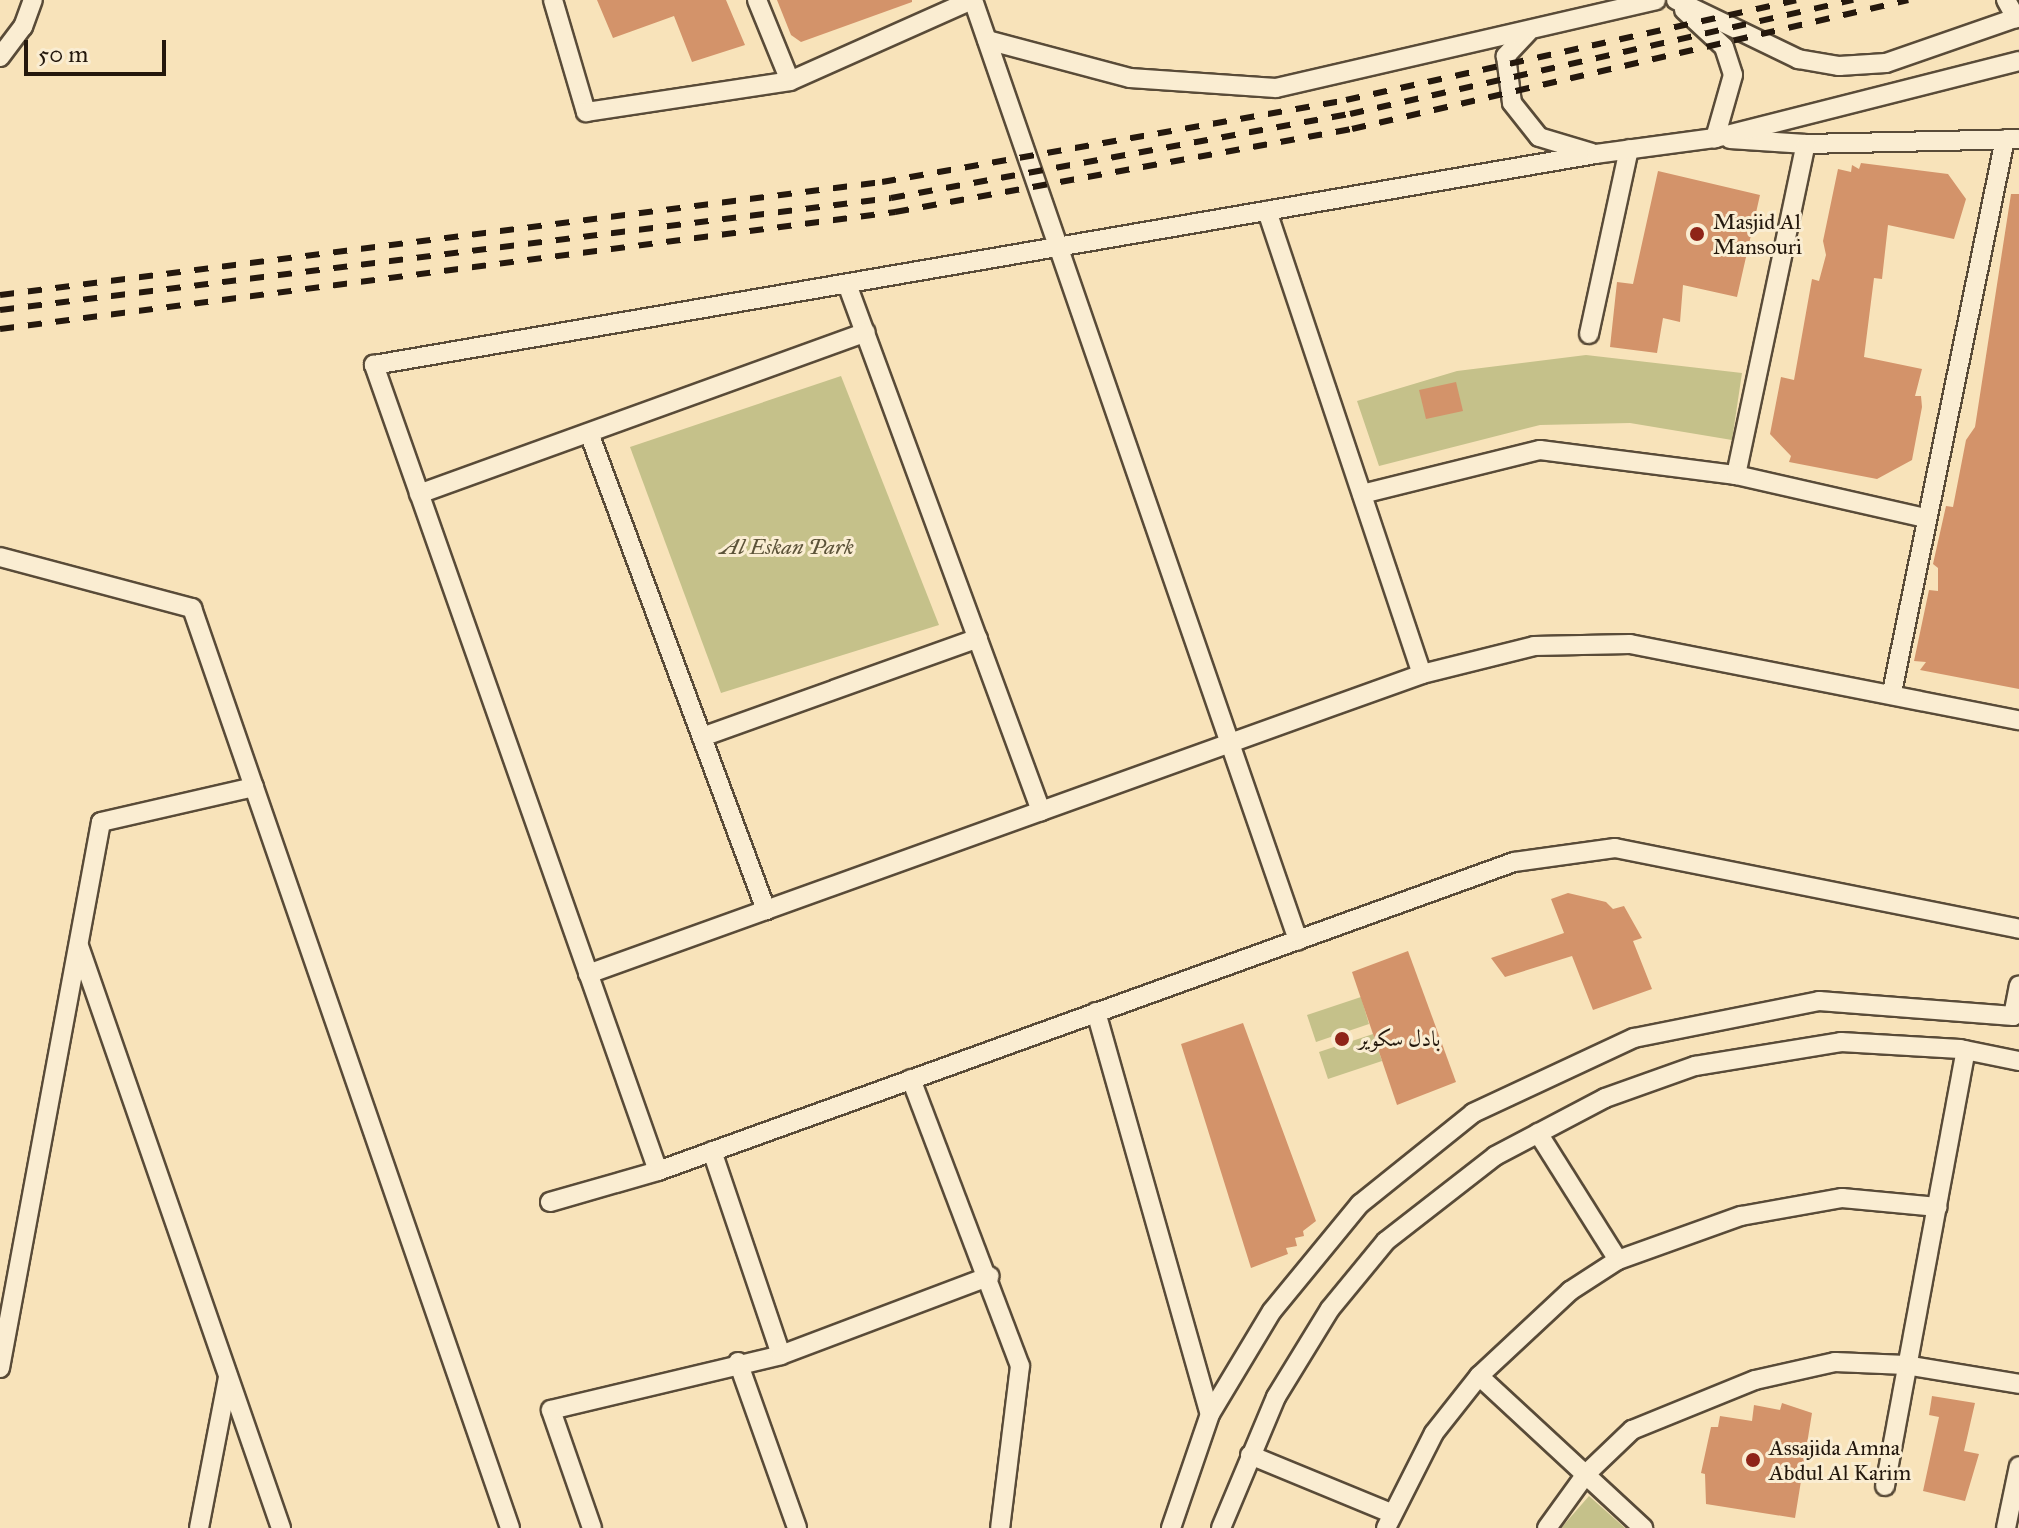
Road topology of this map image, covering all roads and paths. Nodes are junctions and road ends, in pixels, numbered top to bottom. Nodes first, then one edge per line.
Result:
1 (33, 0) edge
2 (553, 0) edge
3 (757, 0) edge
4 (972, 0) edge
5 (1656, 0) edge
6 (1675, 0) edge
7 (2006, 0) edge
8 (2018, 18) edge
9 (1528, 32) junction
10 (987, 40) junction
11 (0, 57) edge
12 (2019, 61) edge
13 (790, 81) junction
14 (1715, 138) junction
15 (2012, 139) edge
16 (1806, 144) junction
17 (1629, 149) junction
18 (1596, 154) junction
19 (1267, 211) junction
20 (1054, 248) junction
21 (847, 284) junction
22 (866, 332) junction
23 (1589, 334) dead end
24 (589, 433) junction
25 (1736, 475) junction
26 (419, 494) junction
27 (1362, 494) junction
28 (1925, 518) junction
29 (0, 557) edge
30 (978, 638) junction
31 (1422, 674) junction
32 (1892, 692) junction
33 (2019, 720) edge
34 (702, 737) junction
35 (1228, 744) junction
36 (254, 787) junction
37 (1041, 811) junction
38 (766, 910) junction
39 (2019, 929) edge
40 (1298, 940) junction
41 (78, 943) junction
42 (588, 974) junction
43 (2019, 986) edge
44 (1096, 1012) junction
45 (1966, 1050) junction
46 (2019, 1061) edge
47 (911, 1079) junction
48 (1538, 1133) junction
49 (712, 1151) junction
50 (658, 1171) junction
51 (550, 1202) dead end
52 (1938, 1207) junction
53 (1618, 1260) junction
54 (9, 1264) edge
55 (990, 1276) junction
56 (781, 1355) junction
57 (738, 1362) junction
58 (1906, 1365) junction
59 (0, 1368) edge
60 (228, 1375) junction
61 (1479, 1376) junction
62 (2019, 1384) edge
63 (1210, 1414) junction
64 (1250, 1455) junction
65 (2019, 1466) edge
66 (1586, 1474) junction
67 (1885, 1486) dead end
68 (1388, 1521) edge
69 (199, 1528) edge
70 (281, 1528) edge
71 (510, 1528) edge
72 (592, 1528) edge
73 (797, 1528) edge
74 (1000, 1528) edge
75 (1171, 1528) edge
76 (1221, 1528) edge
77 (1547, 1528) edge
78 (1643, 1528) edge
79 (2006, 1528) edge

1 - 11 street
2 - 13 street
3 - 13 street
4 - 10 street
4 - 13 street
5 - 9 street
6 - 8 street
6 - 14 street
7 - 8 street
9 - 10 street
9 - 18 street
10 - 20 street
12 - 14 street
14 - 16 street
14 - 17 street
15 - 16 street
15 - 28 street
16 - 25 street
17 - 18 street
17 - 23 street
18 - 19 street
19 - 20 street
19 - 27 street
20 - 21 street
20 - 35 street
21 - 22 street
21 - 26 street
22 - 24 street
22 - 30 street
24 - 26 street
24 - 34 street
25 - 27 street
25 - 28 street
26 - 42 street
27 - 31 street
28 - 32 street
29 - 36 street
30 - 34 street
30 - 37 street
31 - 32 street
31 - 35 street
32 - 33 street
34 - 38 street
35 - 37 street
35 - 40 street
36 - 41 street
36 - 71 street
37 - 38 street
38 - 42 street
39 - 40 street
40 - 44 street
41 - 54 street
41 - 60 street
42 - 50 street
43 - 63 street
44 - 47 street
44 - 63 street
45 - 46 street
45 - 48 street
45 - 52 street
47 - 49 street
47 - 55 street
48 - 53 street
48 - 64 street
49 - 50 street
49 - 56 street
50 - 51 street
52 - 53 street
52 - 58 street
53 - 61 street
54 - 59 street
55 - 56 street
55 - 74 street
56 - 57 street
57 - 72 street
57 - 73 street
58 - 62 street
58 - 66 street
58 - 67 street
60 - 69 street
60 - 70 street
61 - 66 street
61 - 68 street
63 - 75 street
64 - 68 street
64 - 76 street
65 - 79 street
66 - 77 street
66 - 78 street

